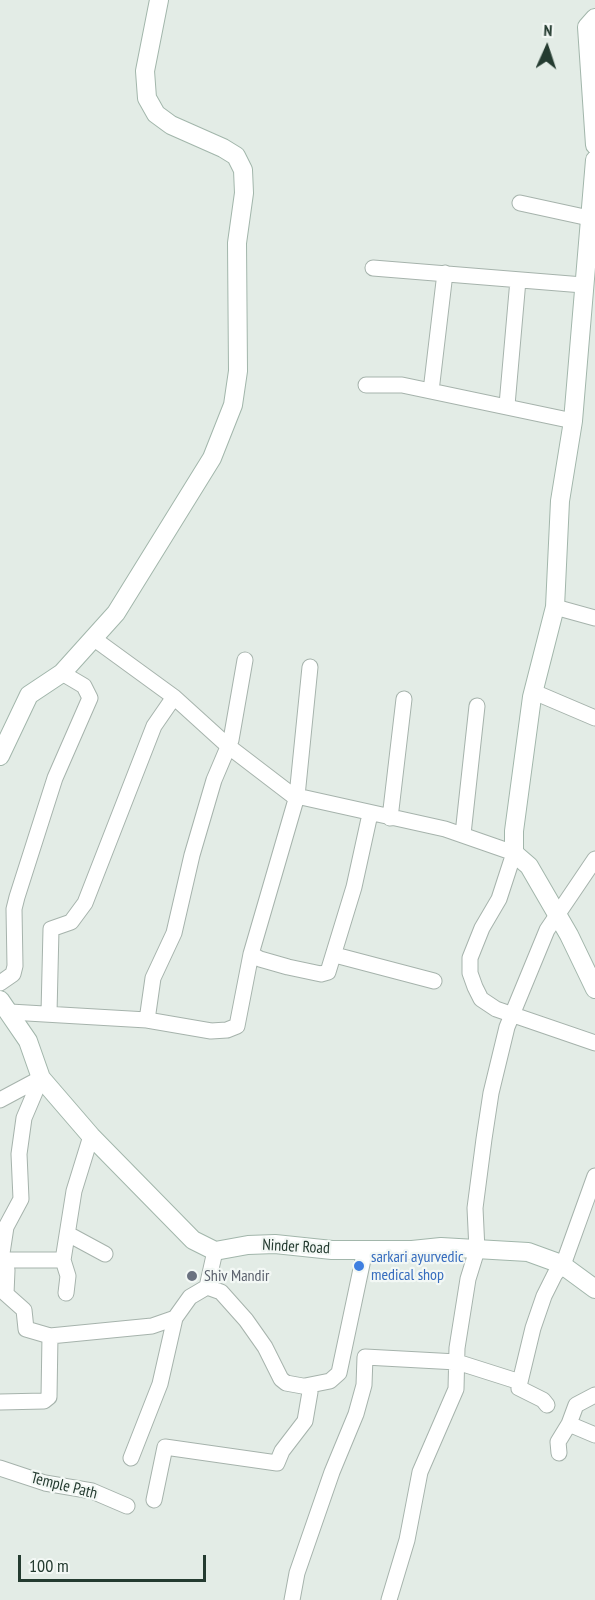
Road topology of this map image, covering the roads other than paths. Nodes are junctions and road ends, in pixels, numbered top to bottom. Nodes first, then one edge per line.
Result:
1 (159, 0) edge
2 (595, 18) edge
3 (595, 145) edge
4 (595, 159) edge
5 (520, 203) dead end
6 (589, 218) junction
7 (373, 268) dead end
8 (446, 273) junction
9 (518, 280) junction
10 (583, 285) junction
11 (366, 385) dead end
12 (430, 391) junction
13 (507, 405) junction
14 (573, 420) junction
15 (555, 607) junction
16 (595, 618) edge
17 (93, 638) junction
18 (245, 660) dead end
19 (310, 667) dead end
20 (62, 673) junction
21 (534, 692) junction
22 (174, 697) junction
23 (404, 699) dead end
24 (477, 706) dead end
25 (595, 718) edge
26 (228, 746) junction
27 (0, 756) edge
28 (297, 796) junction
29 (370, 814) junction
30 (390, 818) junction
31 (463, 834) junction
32 (514, 853) junction
33 (595, 859) edge
34 (557, 915) junction
35 (251, 954) junction
36 (335, 955) junction
37 (435, 981) dead end
38 (0, 983) edge
39 (595, 989) edge
40 (5, 1006) edge
41 (49, 1013) junction
42 (512, 1015) junction
43 (147, 1020) junction
44 (595, 1043) edge
45 (41, 1078) junction
46 (0, 1100) edge
47 (92, 1136) junction
48 (595, 1176) edge
49 (68, 1234) junction
50 (365, 1250) junction
51 (477, 1250) junction
52 (215, 1251) junction
53 (105, 1254) dead end
54 (1, 1260) edge
55 (63, 1260) junction
56 (563, 1265) junction
57 (207, 1287) junction
58 (595, 1289) edge
59 (66, 1293) dead end
60 (175, 1318) junction
61 (50, 1336) junction
62 (456, 1362) junction
63 (520, 1382) junction
64 (305, 1386) junction
65 (595, 1395) edge
66 (0, 1402) edge
67 (548, 1405) dead end
68 (569, 1424) junction
69 (595, 1435) edge
70 (560, 1453) dead end
71 (131, 1458) dead end
72 (0, 1468) edge
73 (154, 1500) dead end
74 (127, 1506) dead end
75 (292, 1600) edge
76 (389, 1600) edge

1 - 17 street
2 - 3 street
4 - 6 street
5 - 6 street
6 - 10 street
7 - 8 street
8 - 9 street
8 - 12 street
9 - 10 street
9 - 13 street
10 - 14 street
11 - 12 street
12 - 13 street
13 - 14 street
14 - 15 street
15 - 16 street
15 - 21 street
17 - 20 street
17 - 22 street
18 - 26 street
19 - 28 street
20 - 27 street
20 - 38 street
21 - 25 street
21 - 32 street
22 - 26 street
22 - 41 street
23 - 30 street
24 - 31 street
26 - 28 street
26 - 43 street
28 - 29 street
28 - 35 street
29 - 30 street
29 - 36 street
30 - 31 street
31 - 32 street
32 - 34 street
32 - 42 street
33 - 34 street
34 - 39 street
34 - 42 street
35 - 36 street
35 - 43 street
36 - 37 street
40 - 41 street
40 - 45 street
41 - 43 street
42 - 44 street
42 - 51 street
45 - 46 street
45 - 47 street
45 - 54 street
47 - 49 street
47 - 52 street
48 - 56 street
49 - 53 street
49 - 55 street
50 - 51 street, Ninder Road
50 - 52 street, Ninder Road
50 - 64 street
51 - 56 street, Ninder Road
51 - 62 street
52 - 57 street
54 - 55 street
54 - 61 street
55 - 59 street
56 - 58 street, Ninder Road
56 - 63 street
57 - 60 street
57 - 64 street
60 - 61 street
60 - 71 street
61 - 66 street
62 - 63 street
62 - 75 street
62 - 76 street
63 - 67 street
64 - 73 street
65 - 68 street
68 - 69 street
68 - 70 street
72 - 74 street, Temple Path

